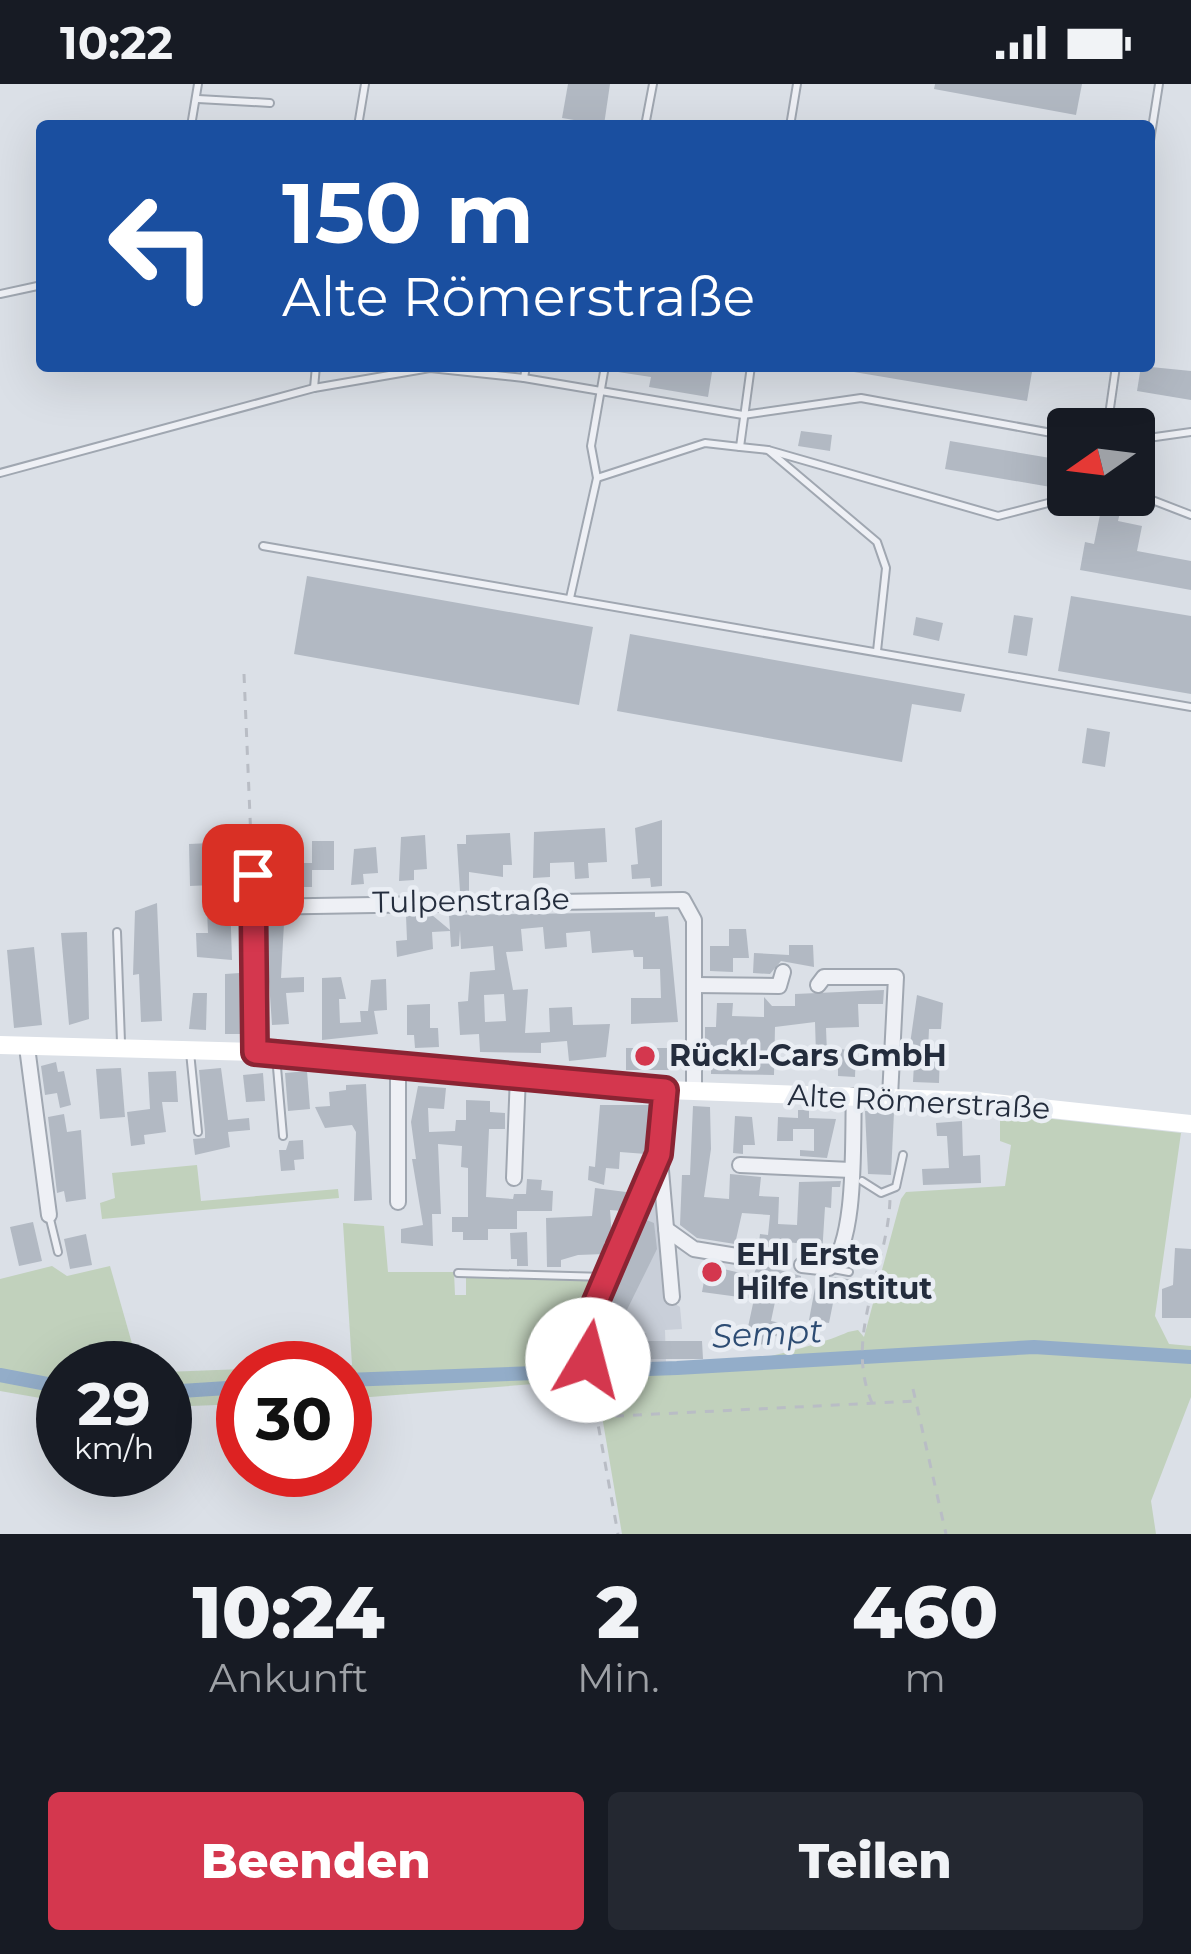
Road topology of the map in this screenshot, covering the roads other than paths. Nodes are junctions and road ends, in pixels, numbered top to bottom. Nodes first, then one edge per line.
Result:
1 (198, 84) edge
2 (365, 84) edge
3 (653, 84) edge
4 (797, 84) edge
5 (1159, 84) edge
6 (198, 99) junction
7 (270, 103) dead end
8 (193, 120) edge
9 (359, 120) edge
10 (646, 120) edge
11 (791, 120) edge
12 (1153, 120) edge
13 (36, 286) edge
14 (0, 294) edge
15 (315, 372) edge
16 (403, 372) edge
17 (473, 372) edge
18 (525, 372) edge
19 (604, 372) edge
20 (750, 372) edge
21 (1115, 372) edge
22 (524, 378) junction
23 (314, 388) junction
24 (601, 392) junction
25 (1109, 408) edge
26 (743, 415) junction
27 (1047, 432) edge
28 (1191, 432) edge
29 (1155, 437) edge
30 (740, 447) junction
31 (768, 450) junction
32 (0, 472) edge
33 (597, 478) junction
34 (1155, 501) edge
35 (1047, 503) edge
36 (1191, 515) edge
37 (263, 546) dead end
38 (570, 598) junction
39 (878, 651) junction
40 (1191, 707) edge
41 (253, 875) road end
42 (253, 907) junction
43 (116, 932) dead end
44 (783, 972) dead end
45 (694, 985) junction
46 (818, 985) dead end
47 (0, 1045) edge
48 (27, 1047) junction
49 (122, 1049) junction
50 (190, 1051) junction
51 (255, 1052) junction
52 (276, 1054) junction
53 (398, 1065) junction
54 (518, 1076) junction
55 (665, 1090) junction
56 (694, 1091) junction
57 (854, 1096) junction
58 (890, 1097) junction
59 (1191, 1124) edge
60 (198, 1132) dead end
61 (283, 1136) dead end
62 (659, 1154) junction
63 (902, 1155) dead end
64 (740, 1165) dead end
65 (856, 1176) junction
66 (514, 1178) dead end
67 (398, 1202) dead end
68 (50, 1215) joint
69 (666, 1229) junction
70 (58, 1252) dead end
71 (749, 1258) dead end
72 (802, 1265) dead end
73 (829, 1268) junction
74 (850, 1272) dead end
75 (458, 1274) dead end
76 (606, 1276) junction
77 (672, 1297) dead end
78 (589, 1378) road end

1 - 6 lane
2 - 9 lane
3 - 10 lane
4 - 11 lane
5 - 12 lane
6 - 7 lane
6 - 8 lane
13 - 14 lane
15 - 23 lane
16 - 23 lane
17 - 22 lane
18 - 22 lane
19 - 24 lane
20 - 26 lane
21 - 25 lane
22 - 24 lane
23 - 32 lane
24 - 26 lane
24 - 33 lane
26 - 27 lane
26 - 30 lane
28 - 29 lane
30 - 31 lane
30 - 33 lane
31 - 35 lane
31 - 39 lane
33 - 38 lane
34 - 36 lane
37 - 38 lane
38 - 39 lane
39 - 40 lane
41 - 42 street
42 - 45 street, Tulpenstraße
42 - 51 street
43 - 49 lane
44 - 45 street
45 - 56 street
46 - 58 street
47 - 48 main road, Alte Römerstraße
48 - 49 main road, Alte Römerstraße
48 - 68 street
49 - 50 main road, Alte Römerstraße
50 - 51 main road, Alte Römerstraße
50 - 60 lane
51 - 52 main road, Alte Römerstraße
52 - 53 main road, Alte Römerstraße
52 - 61 lane
53 - 54 main road, Alte Römerstraße
53 - 67 street
54 - 55 main road, Alte Römerstraße
54 - 66 street
55 - 56 main road, Alte Römerstraße
55 - 62 street
56 - 57 main road, Alte Römerstraße
57 - 58 main road, Alte Römerstraße
57 - 65 street
58 - 59 main road, Alte Römerstraße
62 - 69 street
62 - 76 street
63 - 65 lane
64 - 65 street
65 - 73 street
68 - 70 lane
69 - 71 street
69 - 77 street
72 - 73 street
73 - 74 lane
75 - 76 lane
76 - 78 street

